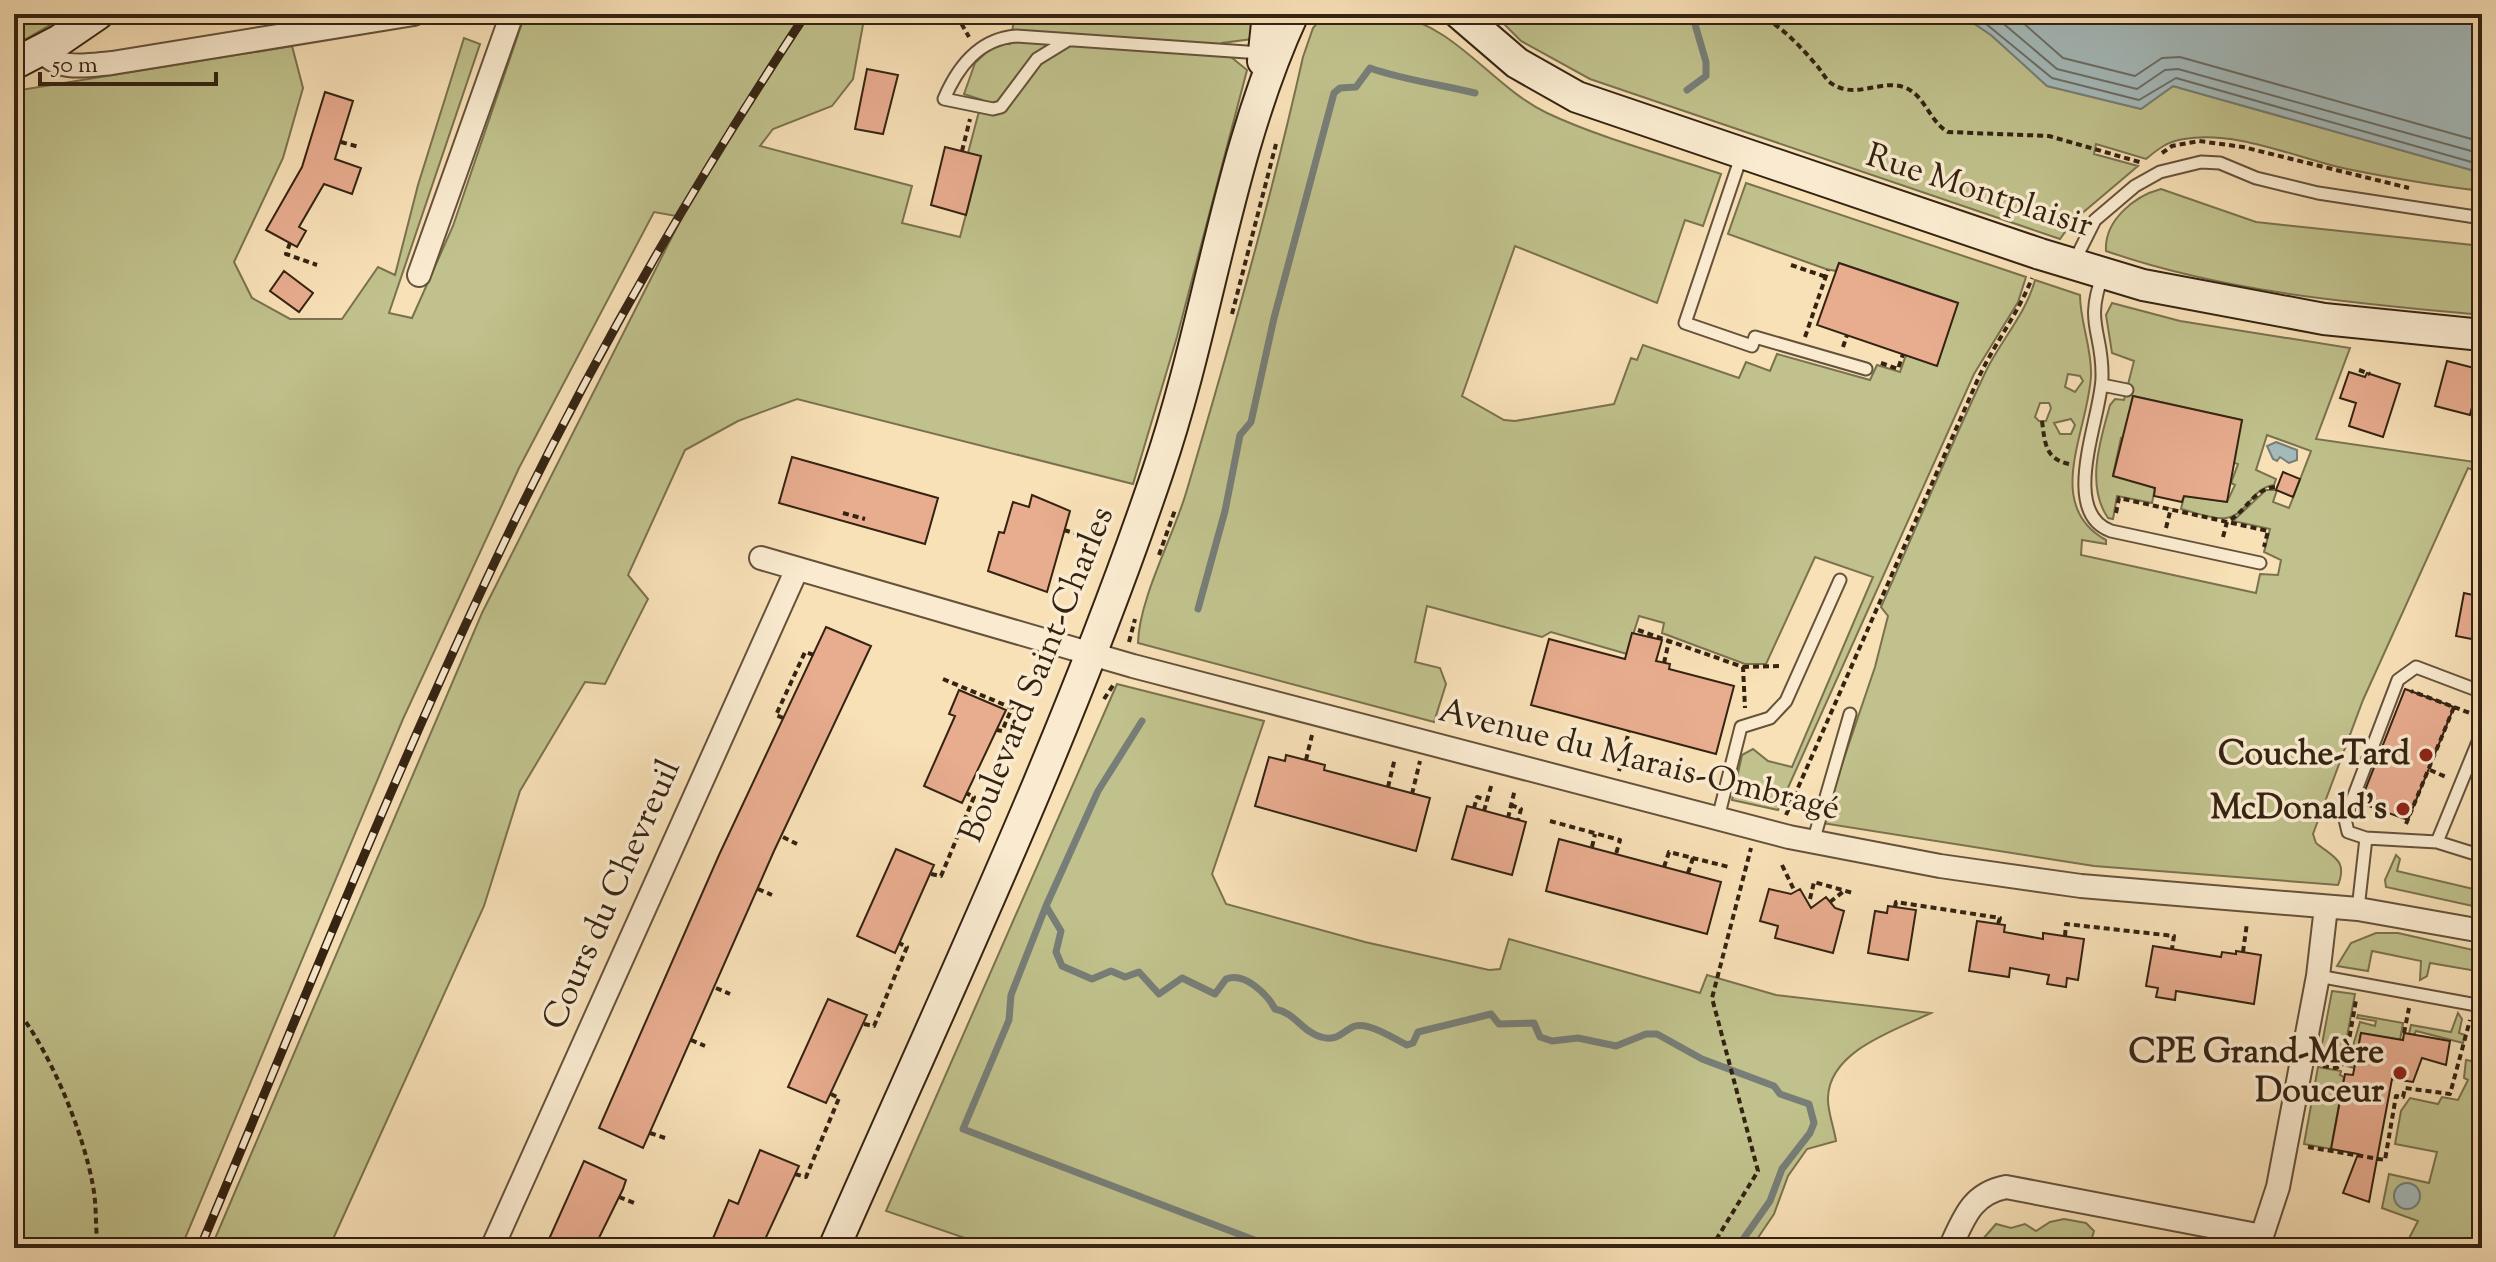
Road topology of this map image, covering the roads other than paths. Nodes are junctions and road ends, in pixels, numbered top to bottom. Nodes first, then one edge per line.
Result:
1 (98, 14) edge
2 (414, 14) edge
3 (512, 14) edge
4 (1268, 14) edge
5 (1293, 14) edge
6 (1470, 20) edge
7 (1068, 40) junction
8 (42, 50) junction
9 (1270, 54) junction
10 (14, 64) edge
11 (1743, 153) junction
12 (2482, 218) edge
13 (2073, 265) junction
14 (2103, 274) junction
15 (419, 275) dead end
16 (2482, 335) edge
17 (1868, 364) road end
18 (2102, 385) junction
19 (2127, 390) dead end
20 (761, 558) dead end
21 (2260, 563) dead end
22 (797, 569) junction
23 (1840, 580) dead end
24 (1092, 655) junction
25 (2482, 692) edge
26 (1850, 714) dead end
27 (2482, 732) edge
28 (2476, 762) edge
29 (1718, 818) junction
30 (2366, 838) junction
31 (1813, 842) junction
32 (2437, 842) junction
33 (2482, 856) edge
34 (2326, 907) junction
35 (2358, 909) junction
36 (2482, 931) edge
37 (2318, 976) junction
38 (2482, 1006) edge
39 (2260, 1242) edge
40 (492, 1248) edge
41 (834, 1248) edge
42 (1950, 1248) edge

1 - 8 street
2 - 8 street
3 - 15 street
4 - 9 street, Boulevard Saint-Charles
5 - 9 street, Boulevard Saint-Charles
6 - 11 street, Rue Montplaisir
7 - 7 lane
7 - 9 lane
8 - 10 street
9 - 24 street, Boulevard Saint-Charles
11 - 13 street, Rue Montplaisir
11 - 17 lane
12 - 13 lane
13 - 14 street, Rue Montplaisir
14 - 16 street, Rue Montplaisir
14 - 18 lane
18 - 19 lane
18 - 21 lane
20 - 22 street, Avenue du Marais-Ombragé
22 - 24 street, Avenue du Marais-Ombragé
22 - 40 street, Cours du Chevreuil
23 - 29 lane
24 - 29 street, Avenue du Marais-Ombragé
24 - 41 street, Boulevard Saint-Charles
25 - 30 lane
26 - 31 lane
27 - 28 lane
28 - 32 lane
29 - 31 street, Avenue du Marais-Ombragé
30 - 32 lane
30 - 35 lane
31 - 34 street, Avenue du Marais-Ombragé
32 - 33 lane
34 - 35 street, Avenue du Marais-Ombragé
34 - 37 street
35 - 36 street, Avenue du Marais-Ombragé
37 - 38 lane
37 - 39 street
39 - 42 street

